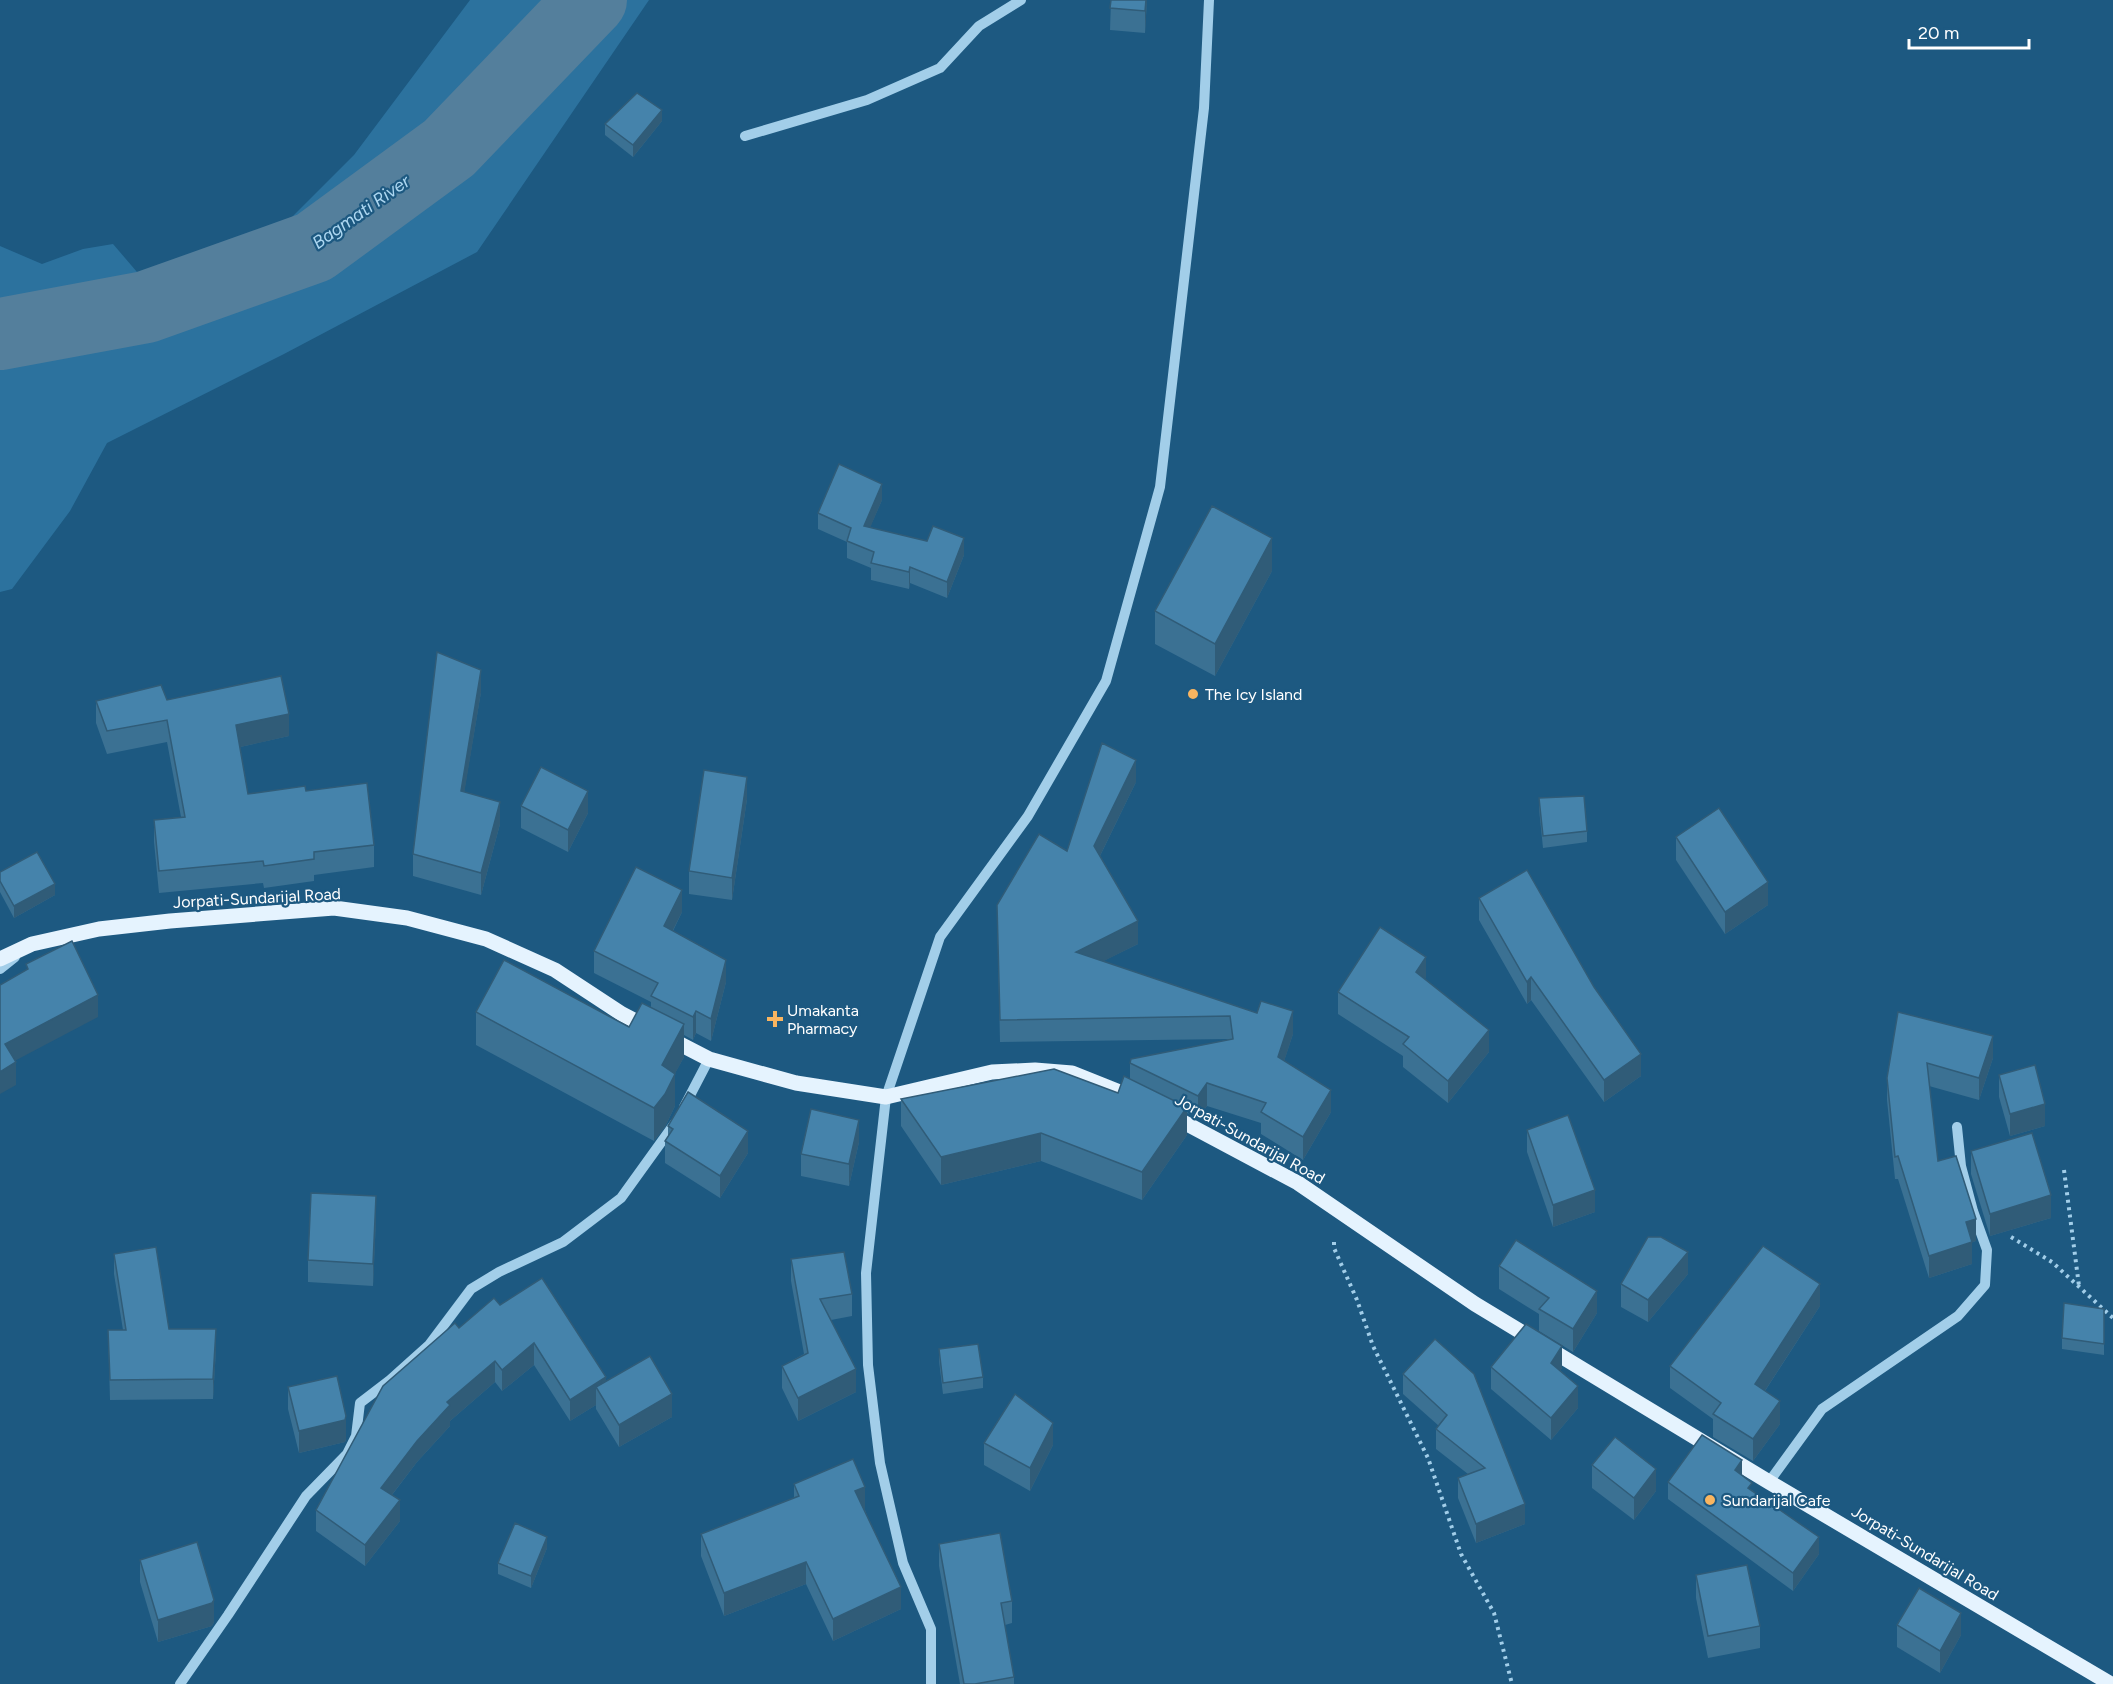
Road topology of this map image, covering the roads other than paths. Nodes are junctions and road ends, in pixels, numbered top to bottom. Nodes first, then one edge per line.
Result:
1 (1021, 0) edge
2 (1209, 0) edge
3 (745, 136) dead end
4 (32, 944) junction
5 (0, 958) edge
6 (0, 969) edge
7 (709, 1059) junction
8 (886, 1097) junction
9 (1957, 1127) dead end
10 (1769, 1482) junction
11 (180, 1684) edge
12 (931, 1684) edge
13 (2111, 1684) edge

1 - 3 street
2 - 8 street
4 - 5 main road, Jorpati-Sundarijal Road
4 - 6 street
4 - 7 main road, Jorpati-Sundarijal Road
7 - 8 main road, Jorpati-Sundarijal Road
7 - 11 street
8 - 10 main road, Jorpati-Sundarijal Road
8 - 12 street
9 - 10 street
10 - 13 main road, Jorpati-Sundarijal Road

